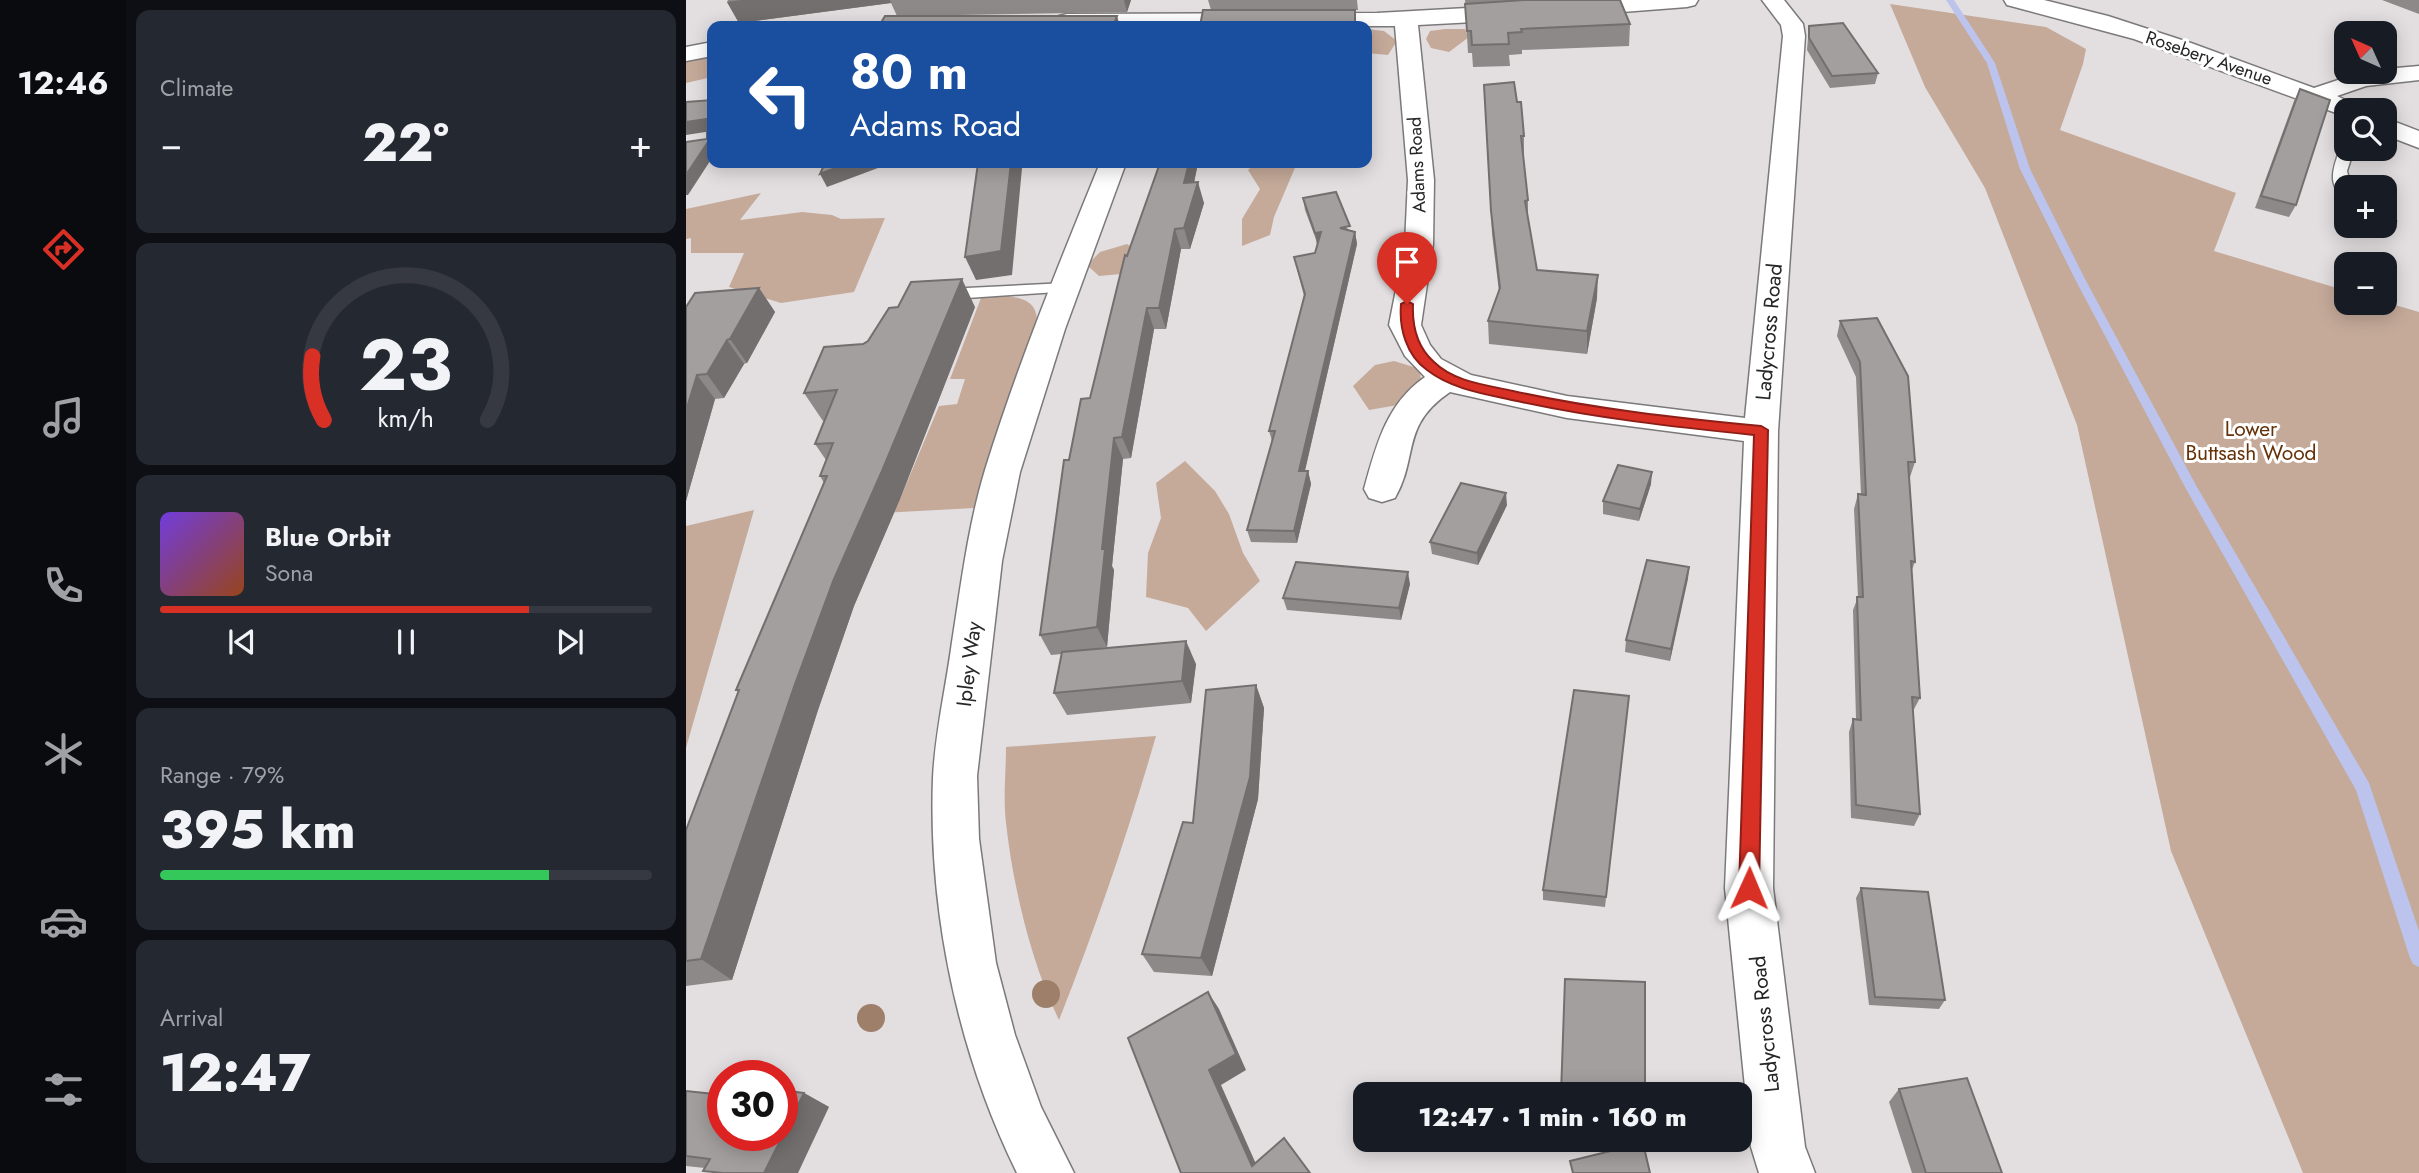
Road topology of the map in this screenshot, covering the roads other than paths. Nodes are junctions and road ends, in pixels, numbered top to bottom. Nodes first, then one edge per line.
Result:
1 (1687, 0) edge
2 (1773, 0) edge
3 (2015, 0) edge
4 (1663, 1) edge
5 (1406, 19) junction
6 (1310, 21) edge
7 (707, 50) edge
8 (686, 54) edge
9 (2419, 73) edge
10 (2316, 97) junction
11 (2334, 105) edge
12 (2397, 131) edge
13 (2419, 140) edge
14 (1111, 168) edge
15 (1066, 288) junction
16 (928, 301) edge
17 (1447, 378) junction
18 (1761, 430) junction
19 (1382, 489) dead end
20 (1046, 1173) edge
21 (1787, 1173) edge

1 - 4 street
2 - 18 street, Ladycross Road
3 - 10 street, Rosebery Avenue
4 - 5 street
5 - 6 street
5 - 17 street, Adams Road
7 - 8 street
9 - 10 street
10 - 11 street, Rosebery Avenue
12 - 13 street
14 - 15 street, Ipley Way
15 - 16 lane
15 - 20 street, Ipley Way
17 - 18 street, Adams Road
17 - 19 street
18 - 21 street, Ladycross Road

